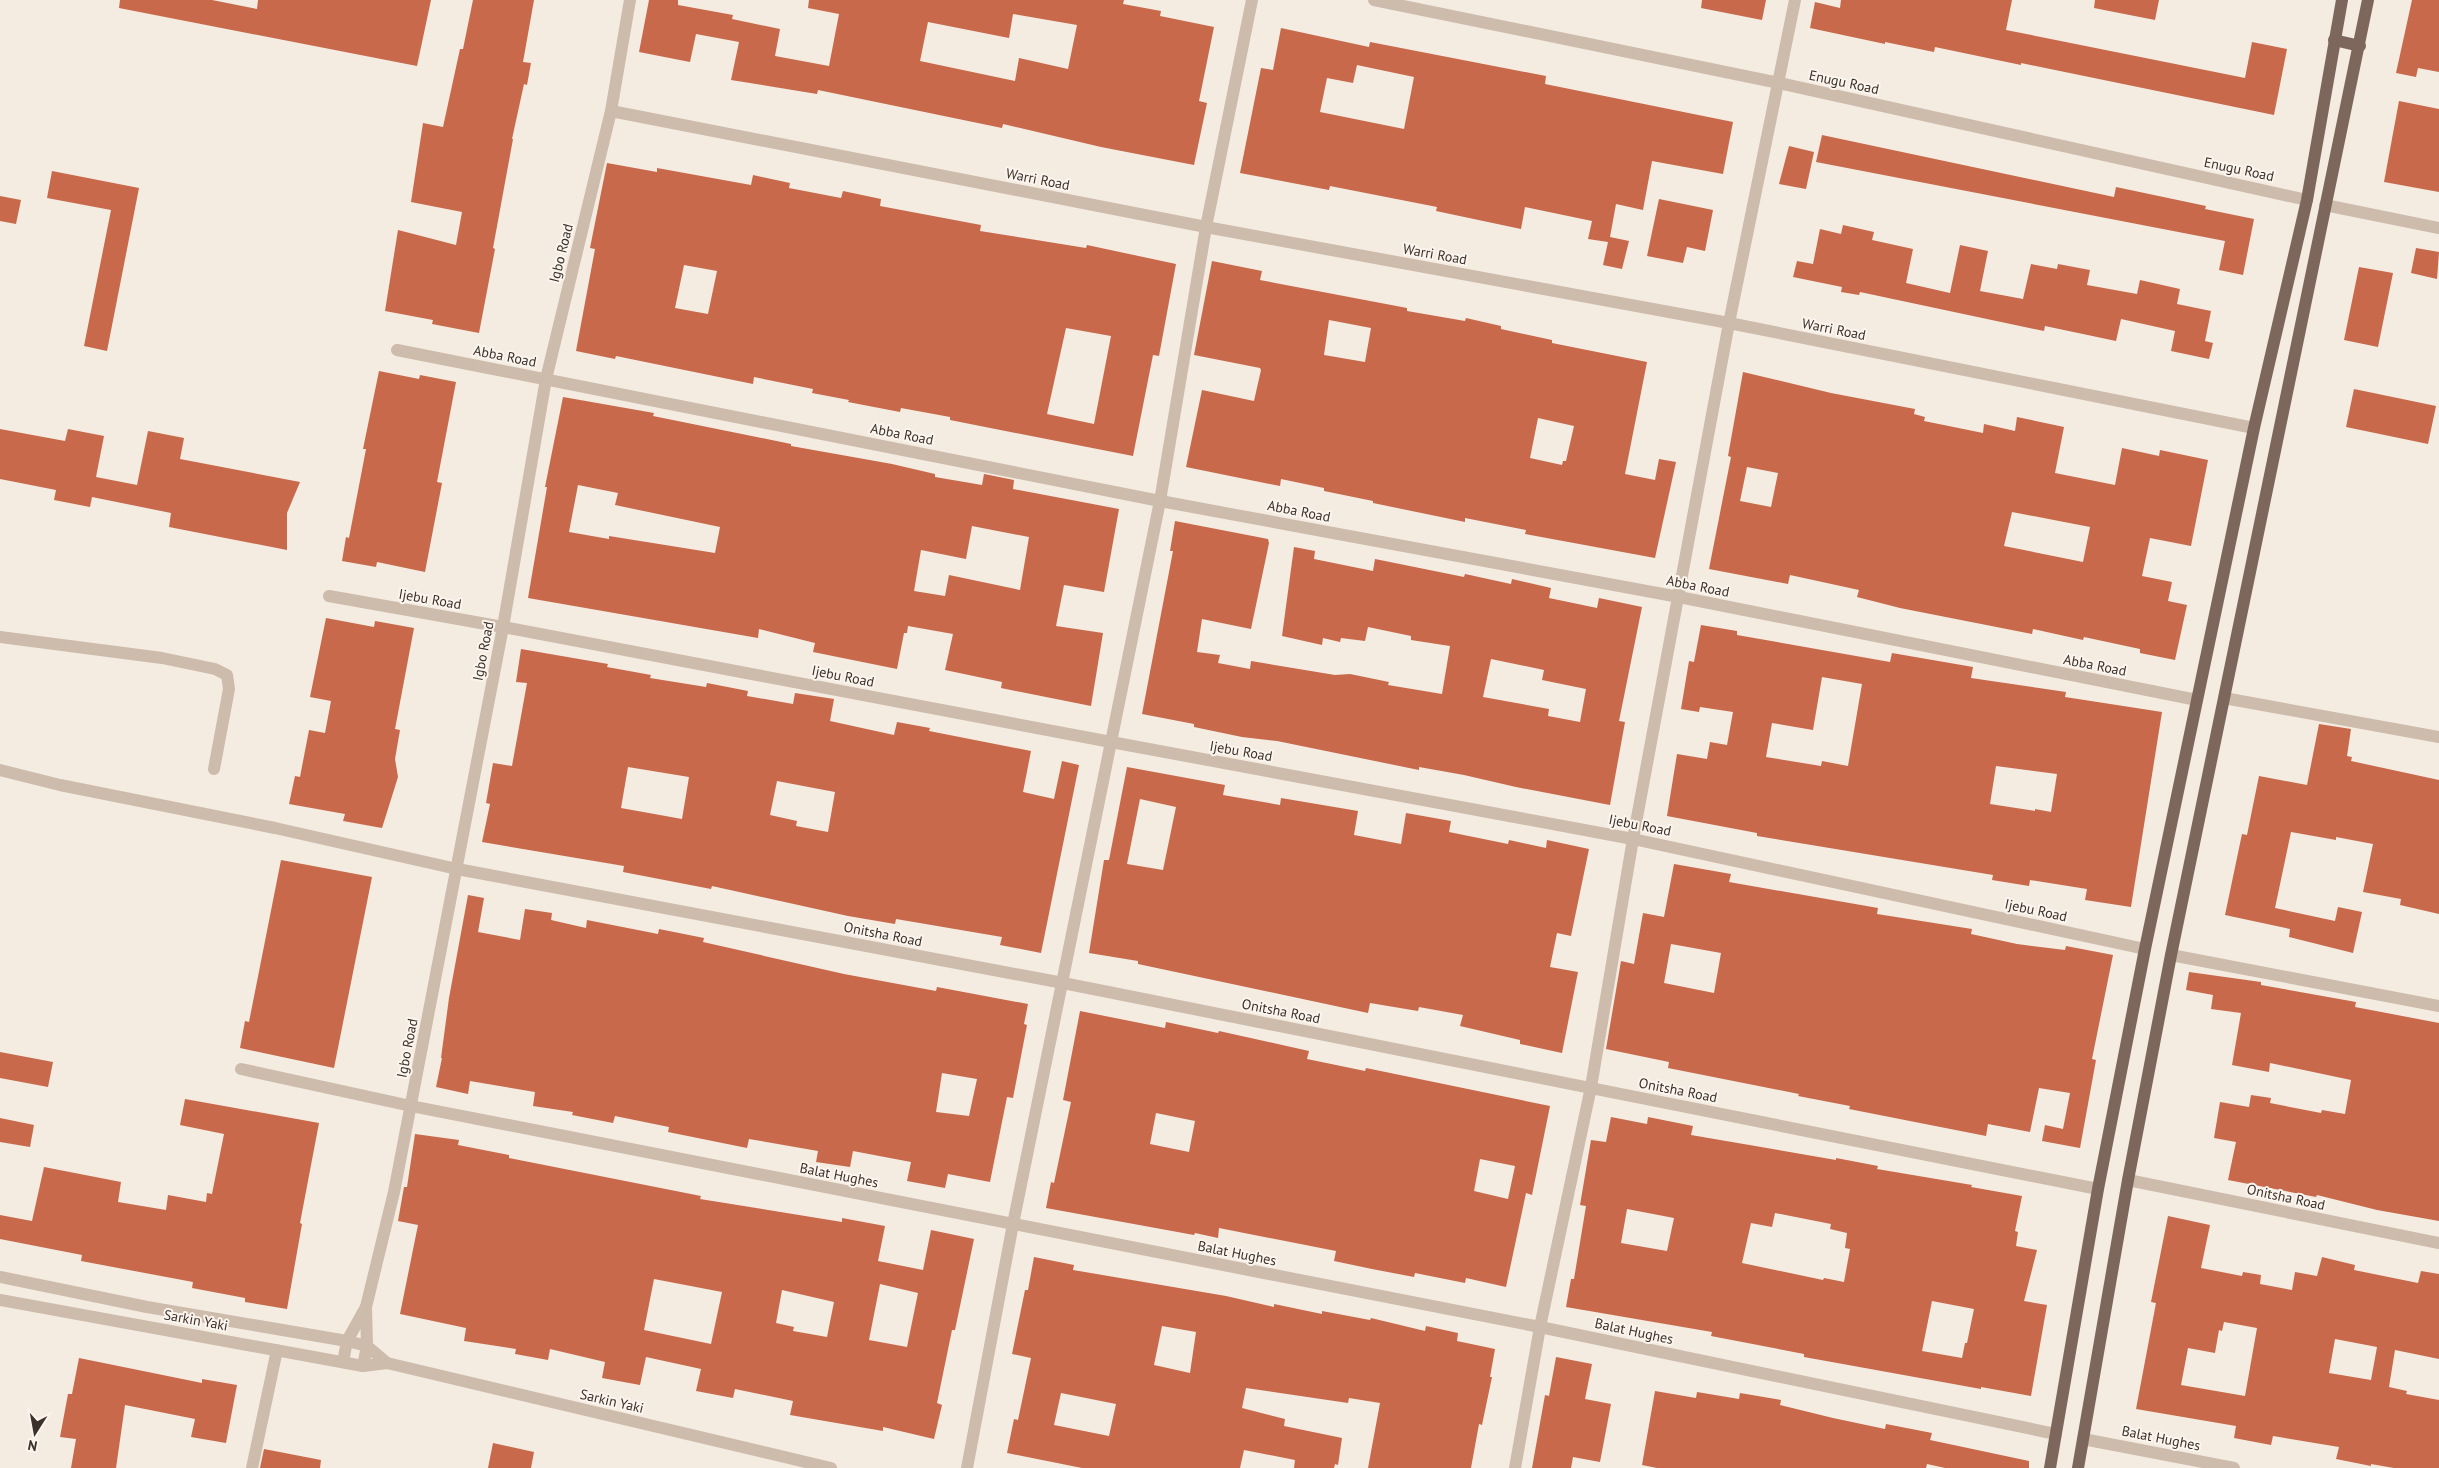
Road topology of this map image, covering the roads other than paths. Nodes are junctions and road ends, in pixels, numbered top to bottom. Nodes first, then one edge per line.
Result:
1 (630, 0) edge
2 (1252, 0) edge
3 (1374, 0) edge
4 (1795, 0) edge
5 (2342, 0) edge
6 (2368, 0) edge
7 (2334, 40) junction
8 (2360, 46) junction
9 (1778, 83) junction
10 (611, 111) junction
11 (2306, 200) junction
12 (2326, 205) junction
13 (1206, 227) junction
14 (2439, 228) edge
15 (1730, 323) junction
16 (396, 350) dead end
17 (546, 379) junction
18 (2254, 428) junction
19 (1160, 501) junction
20 (329, 596) dead end
21 (1679, 597) junction
22 (503, 626) junction
23 (0, 637) edge
24 (2224, 698) junction
25 (2197, 700) junction
26 (2439, 738) edge
27 (1111, 742) junction
28 (214, 769) dead end
29 (0, 770) edge
30 (1633, 839) junction
31 (457, 869) junction
32 (2145, 949) junction
33 (2170, 955) junction
34 (1063, 983) junction
35 (2439, 1006) edge
36 (241, 1069) dead end
37 (1591, 1087) junction
38 (411, 1106) junction
39 (2128, 1180) junction
40 (2098, 1189) junction
41 (1013, 1224) junction
42 (2439, 1243) edge
43 (0, 1278) edge
44 (0, 1300) edge
45 (366, 1307) junction
46 (1540, 1327) junction
47 (347, 1341) junction
48 (367, 1346) junction
49 (277, 1350) junction
50 (343, 1362) junction
51 (387, 1363) junction
52 (363, 1366) junction
53 (2056, 1434) junction
54 (2083, 1439) junction
55 (252, 1468) edge
56 (831, 1468) edge
57 (967, 1468) edge
58 (1515, 1468) edge
59 (2050, 1468) edge
60 (2078, 1468) edge
61 (2234, 1468) edge

1 - 10 street, Igbo Road
2 - 13 street
3 - 9 street, Enugu Road
4 - 9 street
5 - 7 main road
6 - 8 main road
7 - 8 main road
7 - 11 main road
8 - 12 main road
9 - 11 street, Enugu Road
9 - 15 street
10 - 13 street, Warri Road
10 - 17 street, Igbo Road
11 - 18 main road
12 - 14 street
12 - 24 main road
13 - 15 street, Warri Road
13 - 19 street
15 - 18 street, Warri Road
15 - 21 street
16 - 17 street, Abba Road
17 - 19 street, Abba Road
17 - 22 street, Igbo Road
18 - 25 main road
19 - 21 street, Abba Road
19 - 27 street
20 - 22 street, Ijebu Road
21 - 25 street, Abba Road
21 - 30 street
22 - 27 street, Ijebu Road
22 - 31 street, Igbo Road
23 - 28 street
24 - 26 street
24 - 33 main road
25 - 32 main road
27 - 30 street, Ijebu Road
27 - 34 street
29 - 31 street, Onitsha Road
30 - 32 street, Ijebu Road
30 - 37 street
31 - 34 street, Onitsha Road
31 - 38 street, Igbo Road
32 - 40 main road
33 - 35 street
33 - 39 main road
34 - 37 street, Onitsha Road
34 - 41 street
36 - 38 street, Balat Hughes
37 - 40 street, Onitsha Road
37 - 46 street
38 - 41 street, Balat Hughes
38 - 45 street, Igbo Road
39 - 42 street, Onitsha Road
39 - 54 main road
40 - 53 main road
41 - 46 street, Balat Hughes
41 - 57 street
43 - 47 street
44 - 49 street, Sarkin Yaki
45 - 47 street, Igbo Road
45 - 48 street, Igbo Road
46 - 53 street, Balat Hughes
46 - 58 street
47 - 48 street
47 - 50 street, Igbo Road
48 - 51 street, Sarkin Yaki
48 - 52 street, Igbo Road
49 - 50 street, Sarkin Yaki
49 - 55 street
50 - 52 street, Sarkin Yaki
51 - 52 street, Sarkin Yaki
51 - 56 street, Sarkin Yaki
53 - 59 main road
54 - 60 main road
54 - 61 street, Balat Hughes

